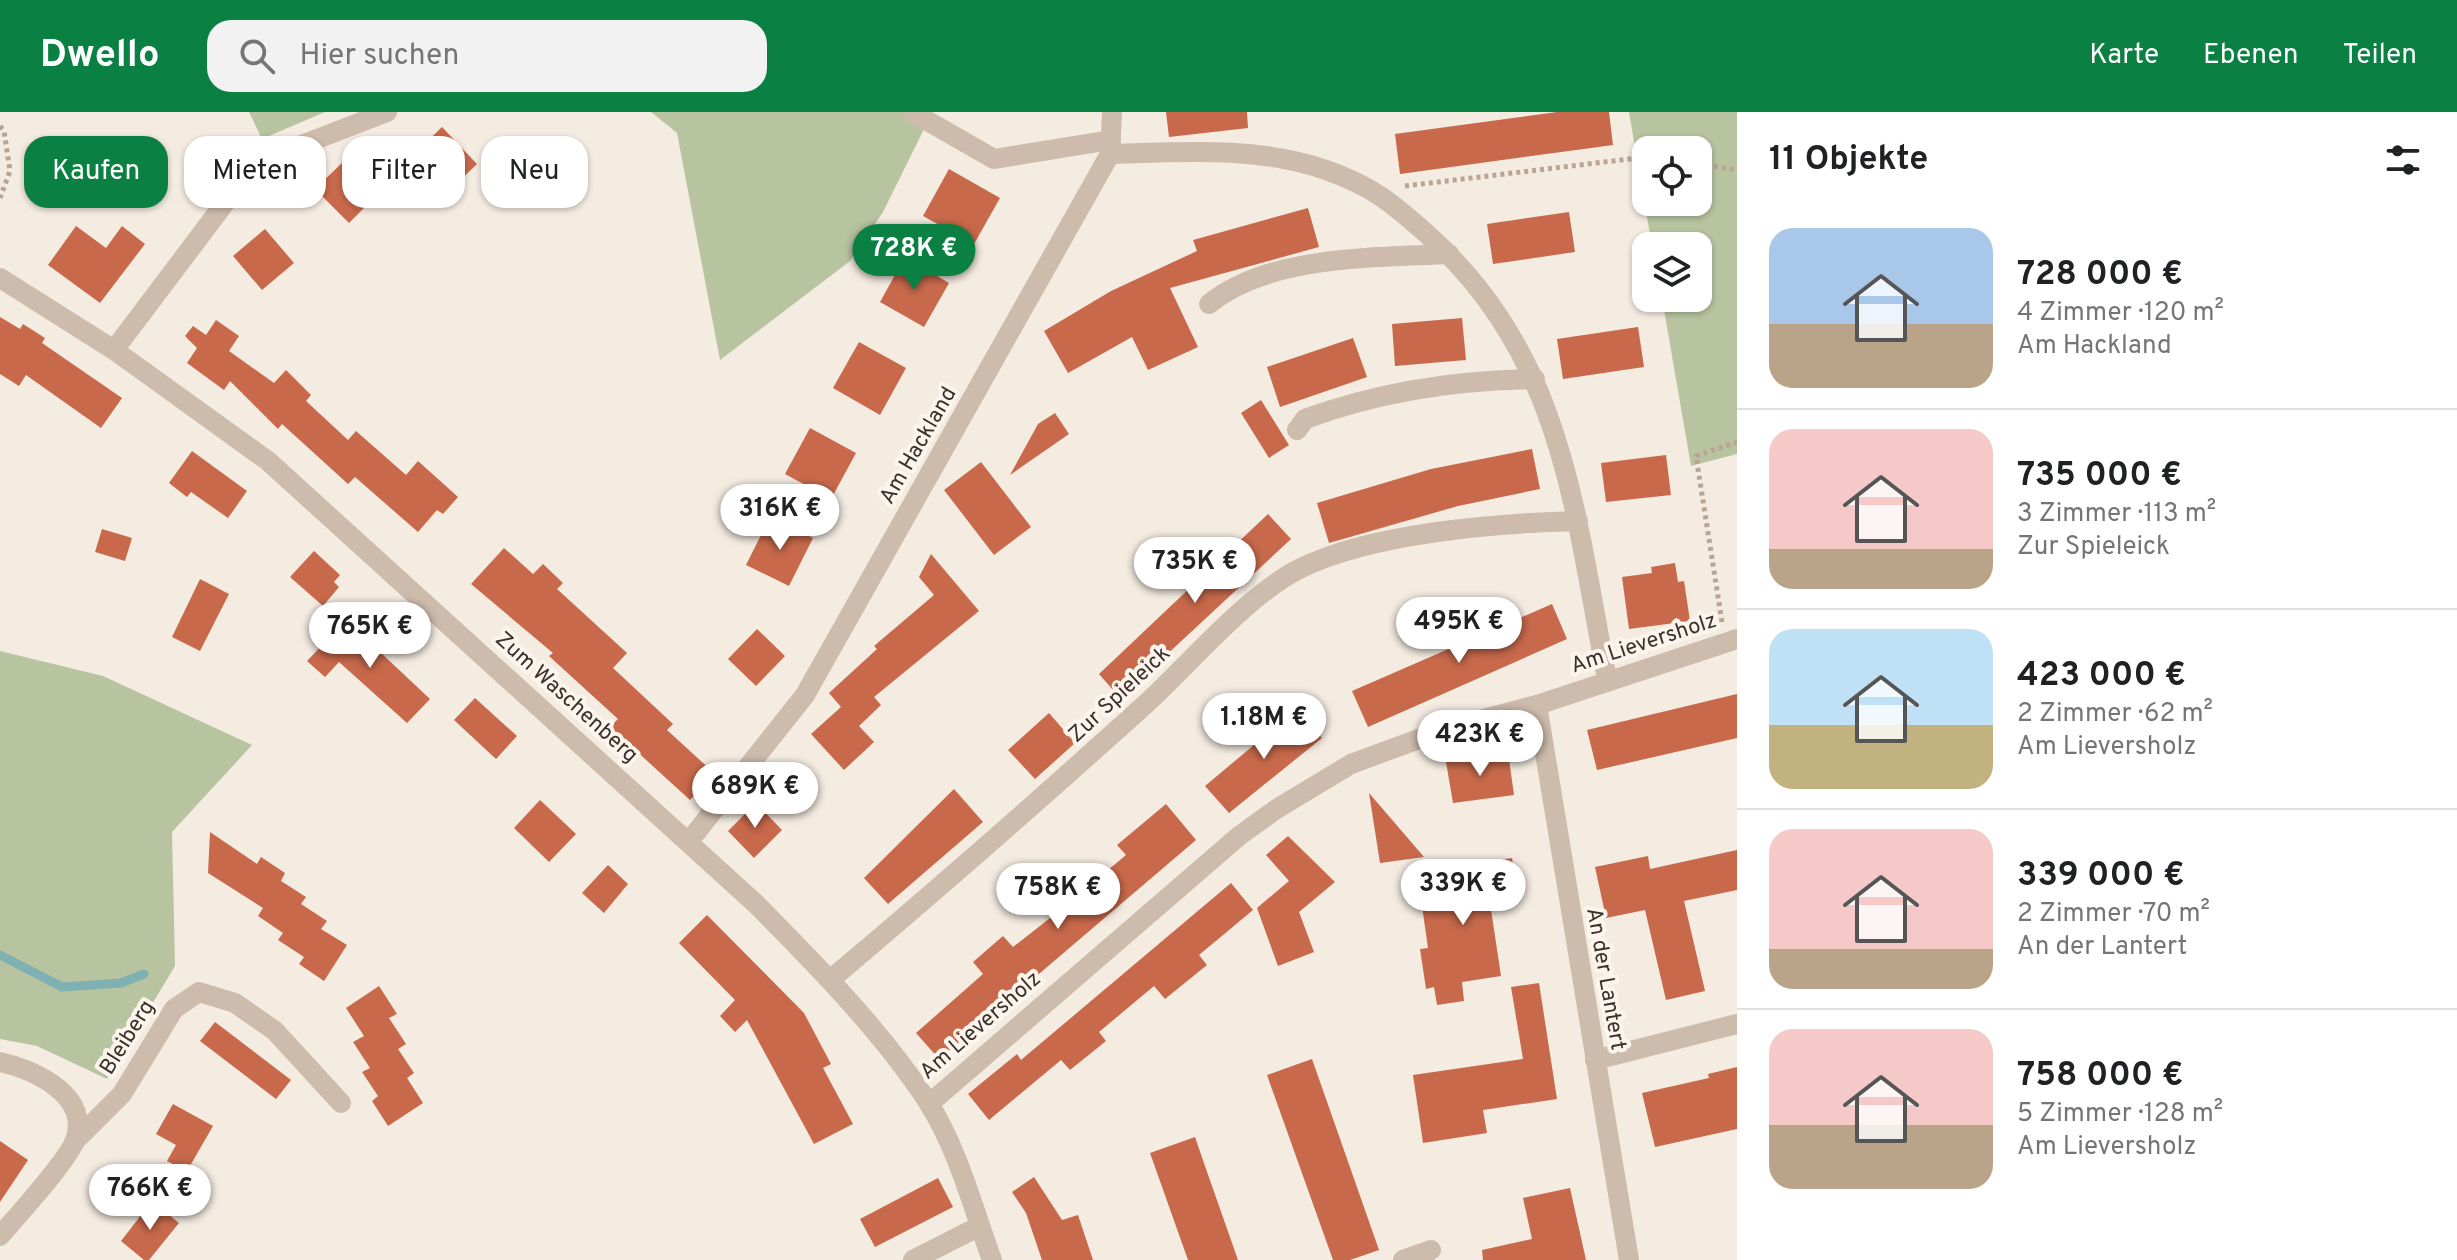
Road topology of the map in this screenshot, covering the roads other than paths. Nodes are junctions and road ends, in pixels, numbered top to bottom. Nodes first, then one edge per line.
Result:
1 (387, 112) edge
2 (912, 112) edge
3 (1112, 112) edge
4 (1110, 147) junction
5 (1449, 254) junction
6 (0, 278) edge
7 (1209, 304) dead end
8 (114, 350) junction
9 (1535, 379) junction
10 (1297, 430) dead end
11 (1578, 521) junction
12 (1731, 641) edge
13 (1607, 679) junction
14 (1537, 705) junction
15 (690, 840) junction
16 (830, 980) junction
17 (1737, 1024) edge
18 (1595, 1060) junction
19 (0, 1062) edge
20 (341, 1103) dead end
21 (929, 1104) junction
22 (74, 1142) junction
23 (980, 1226) junction
24 (0, 1236) edge
25 (1431, 1250) dead end
26 (913, 1260) edge
27 (992, 1260) edge
28 (1403, 1260) edge
29 (1629, 1260) edge

1 - 8 street
2 - 4 street
3 - 4 street, Am Hackland
4 - 5 street
4 - 15 street, Am Hackland
5 - 7 street
5 - 9 street
6 - 8 street, Zum Waschenberg
8 - 15 street, Zum Waschenberg
9 - 10 street
9 - 11 street
11 - 13 street
11 - 16 street, Zur Spieleick
12 - 13 street, Am Lieversholz
13 - 14 street, Am Lieversholz
14 - 18 street, An der Lantert
14 - 21 street, Am Lieversholz
15 - 16 street, Zum Waschenberg
16 - 21 street, Zum Waschenberg
17 - 18 street
18 - 29 street, An der Lantert
19 - 22 street
20 - 22 street, Bleiberg
21 - 23 street, Zum Waschenberg
22 - 24 street, Bleiberg
23 - 26 street
23 - 27 street, Zum Waschenberg
25 - 28 street

